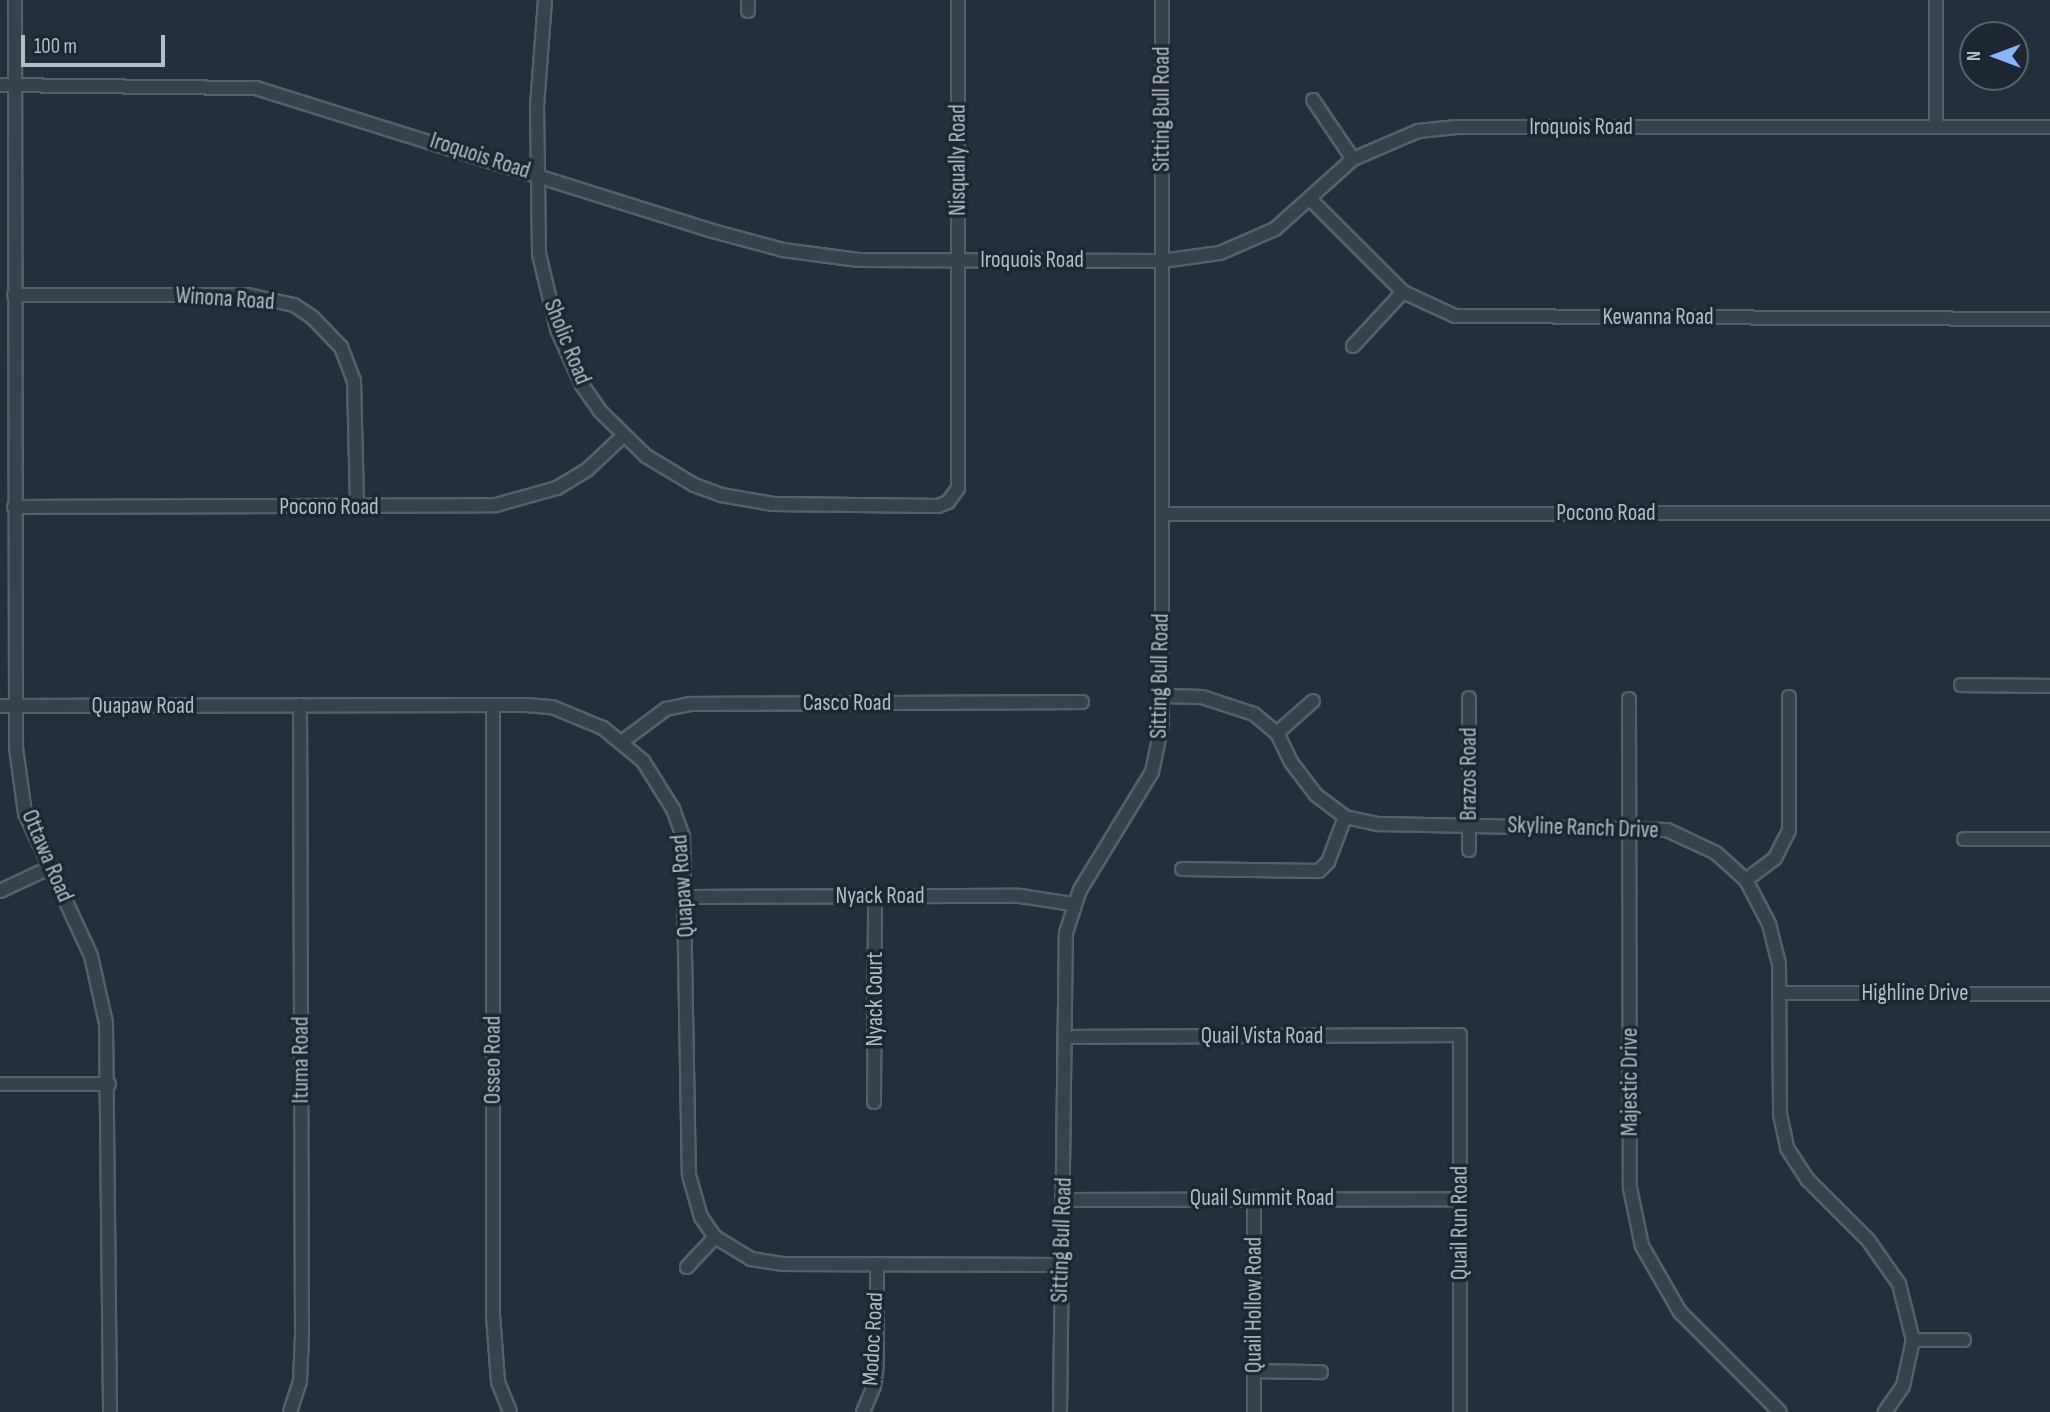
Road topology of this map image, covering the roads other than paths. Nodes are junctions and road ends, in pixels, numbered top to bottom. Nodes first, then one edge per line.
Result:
1 (15, 0) edge
2 (545, 0) edge
3 (958, 0) edge
4 (1162, 0) edge
5 (1936, 0) edge
6 (0, 85) edge
7 (14, 85) junction
8 (1313, 100) dead end
9 (1936, 126) junction
10 (2050, 127) edge
11 (1353, 159) junction
12 (537, 174) junction
13 (1310, 199) junction
14 (958, 260) junction
15 (1163, 261) junction
16 (1403, 292) junction
17 (14, 295) junction
18 (2050, 319) edge
19 (1353, 346) dead end
20 (623, 436) junction
21 (958, 488) joint
22 (14, 507) junction
23 (356, 507) junction
24 (2050, 513) edge
25 (1162, 514) junction
26 (1961, 685) dead end
27 (2050, 686) edge
28 (1162, 696) junction
29 (1789, 697) dead end
30 (1469, 698) dead end
31 (1629, 699) dead end
32 (1313, 701) dead end
33 (1082, 702) dead end
34 (300, 705) junction
35 (493, 705) junction
36 (0, 706) edge
37 (15, 706) junction
38 (1277, 733) junction
39 (623, 741) junction
40 (1345, 817) junction
41 (1469, 825) junction
42 (1629, 826) junction
43 (1964, 839) dead end
44 (2050, 839) edge
45 (1469, 850) dead end
46 (49, 868) junction
47 (1182, 869) dead end
48 (1746, 880) junction
49 (0, 891) edge
50 (687, 897) junction
51 (875, 897) junction
52 (1073, 904) junction
53 (1779, 993) junction
54 (2050, 994) edge
55 (1460, 1035) joint
56 (1065, 1037) junction
57 (0, 1084) edge
58 (109, 1084) junction
59 (874, 1102) dead end
60 (1254, 1197) junction
61 (1460, 1199) junction
62 (1065, 1200) junction
63 (715, 1237) junction
64 (877, 1264) junction
65 (1060, 1265) junction
66 (687, 1267) dead end
67 (1913, 1340) junction
68 (1964, 1340) dead end
69 (1254, 1371) junction
70 (1321, 1372) dead end
71 (110, 1412) edge
72 (290, 1412) edge
73 (510, 1412) edge
74 (863, 1412) edge
75 (1060, 1412) edge
76 (1254, 1412) edge
77 (1460, 1412) edge
78 (1780, 1412) edge
79 (1885, 1412) edge

1 - 7 street, Ottawa Road
2 - 12 street, Sholic Road
3 - 14 street, Nisqually Road
4 - 15 street, Sitting Bull Road
5 - 9 street
6 - 7 street, Iroquois Road
7 - 12 street, Iroquois Road
7 - 17 street, Ottawa Road
8 - 11 street
9 - 10 street, Iroquois Road
9 - 11 street, Iroquois Road
11 - 13 street, Iroquois Road
12 - 14 street, Iroquois Road
12 - 20 street, Sholic Road
13 - 15 street, Iroquois Road
13 - 16 street, Kewanna Road
14 - 15 street, Iroquois Road
14 - 21 street, Nisqually Road
15 - 25 street, Sitting Bull Road
16 - 18 street, Kewanna Road
16 - 19 street
17 - 22 street, Ottawa Road
17 - 23 street, Winona Road
20 - 21 street, Sholic Road
20 - 23 street, Pocono Road
22 - 23 street, Pocono Road
22 - 37 street, Ottawa Road
24 - 25 street, Pocono Road
25 - 28 street, Sitting Bull Road
26 - 27 street
28 - 38 street, Skyline Ranch Drive
28 - 52 street, Sitting Bull Road
29 - 48 street
30 - 41 street, Brazos Road
31 - 42 street, Majestic Drive
32 - 38 street
33 - 39 street, Casco Road
34 - 35 street, Quapaw Road
34 - 37 street, Quapaw Road
34 - 72 street, Ituma Road
35 - 39 street, Quapaw Road
35 - 73 street, Osseo Road
36 - 37 street, Quapaw Road
37 - 46 street, Ottawa Road
38 - 40 street, Skyline Ranch Drive
39 - 50 street, Quapaw Road
40 - 41 street, Skyline Ranch Drive
40 - 47 street
41 - 42 street, Skyline Ranch Drive
41 - 45 street, Brazos Road
42 - 48 street, Skyline Ranch Drive
42 - 78 street, Majestic Drive
43 - 44 street
46 - 49 street
46 - 58 street, Ottawa Road
48 - 53 street, Skyline Ranch Drive
50 - 51 street, Nyack Road
50 - 63 street, Quapaw Road
51 - 52 street, Nyack Road
51 - 59 street, Nyack Court
52 - 56 street, Sitting Bull Road
53 - 54 street, Highline Drive
53 - 67 street, Skyline Ranch Drive
55 - 56 street, Quail Vista Road
55 - 61 street, Quail Run Road
56 - 62 street, Sitting Bull Road
57 - 58 street
58 - 71 street, Ottawa Road
60 - 61 street, Quail Summit Road
60 - 62 street, Quail Summit Road
60 - 69 street, Quail Hollow Road
61 - 77 street, Quail Run Road
62 - 65 street, Sitting Bull Road
63 - 64 street, Quapaw Road
63 - 66 street
64 - 65 street, Quapaw Road
64 - 74 street, Modoc Road
65 - 75 street, Sitting Bull Road
67 - 68 street
67 - 79 street, Skyline Ranch Drive
69 - 70 street
69 - 76 street, Quail Hollow Road

